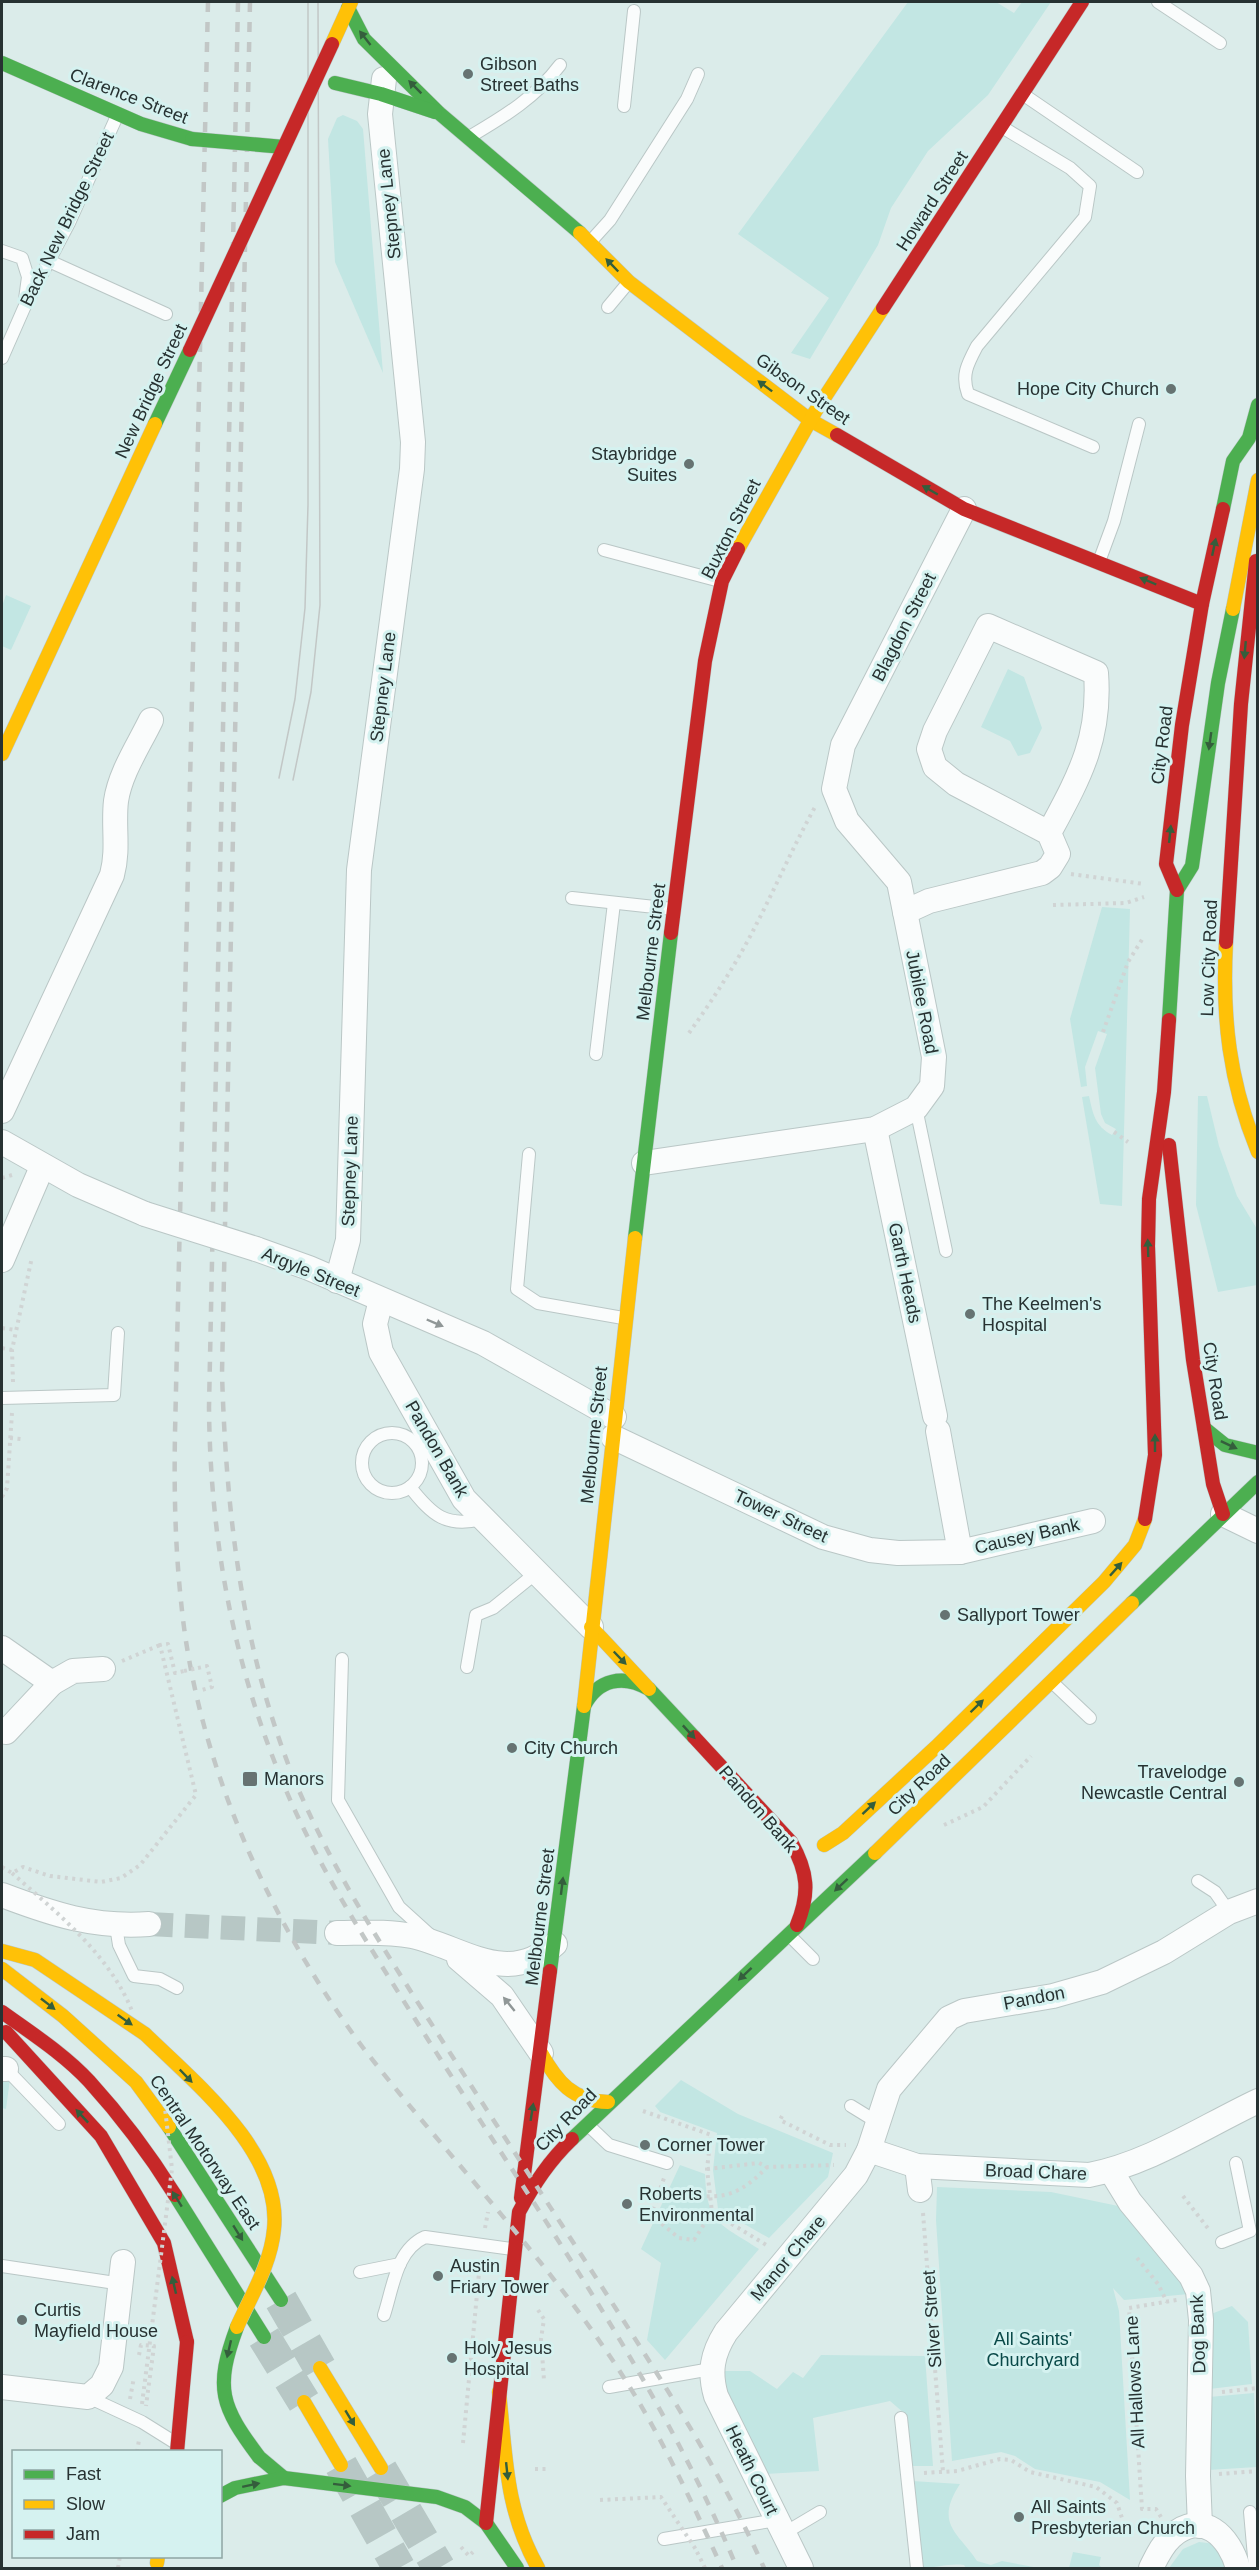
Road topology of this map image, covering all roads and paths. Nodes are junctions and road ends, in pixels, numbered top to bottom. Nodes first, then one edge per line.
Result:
1 (1082, 2) edge
2 (1158, 2) edge
3 (350, 5) edge
4 (634, 10) dead end
5 (1220, 43) dead end
6 (388, 62) junction
7 (2, 63) edge
8 (560, 65) dead end
9 (698, 74) dead end
10 (312, 88) junction
11 (381, 94) junction
12 (1023, 95) junction
13 (624, 106) dead end
14 (118, 113) junction
15 (439, 113) junction
16 (1002, 127) junction
17 (469, 138) junction
18 (284, 147) junction
19 (1137, 172) dead end
20 (590, 242) junction
21 (2, 251) edge
22 (49, 261) junction
23 (628, 282) junction
24 (608, 307) dead end
25 (24, 308) junction
26 (166, 314) dead end
27 (2, 358) edge
28 (1257, 405) edge
29 (810, 420) junction
30 (1139, 424) dead end
31 (1249, 438) junction
32 (1093, 447) dead end
33 (1257, 456) edge
34 (1257, 480) edge
35 (964, 509) junction
36 (1254, 518) edge
37 (604, 550) dead end
38 (1257, 550) edge
39 (1099, 561) junction
40 (1239, 568) junction
41 (722, 581) junction
42 (1202, 604) junction
43 (705, 661) joint
44 (1218, 683) junction
45 (151, 720) dead end
46 (2, 754) edge
47 (1236, 760) junction
48 (834, 789) junction
49 (1050, 833) junction
50 (1076, 876) dead end
51 (1145, 885) dead end
52 (1177, 890) junction
53 (1144, 897) dead end
54 (572, 898) dead end
55 (614, 903) junction
56 (1053, 905) dead end
57 (674, 909) junction
58 (905, 912) junction
59 (1143, 938) dead end
60 (1103, 1032) dead end
61 (687, 1037) dead end
62 (596, 1054) dead end
63 (1164, 1092) junction
64 (915, 1108) junction
65 (2, 1111) edge
66 (875, 1129) junction
67 (1114, 1132) dead end
68 (2, 1142) edge
69 (1131, 1145) dead end
70 (1257, 1152) edge
71 (530, 1154) dead end
72 (645, 1163) junction
73 (42, 1167) junction
74 (946, 1251) dead end
75 (2, 1260) edge
76 (30, 1267) dead end
77 (337, 1281) junction
78 (381, 1300) junction
79 (625, 1319) junction
80 (2, 1328) edge
81 (15, 1330) junction
82 (118, 1333) dead end
83 (2, 1348) edge
84 (12, 1350) junction
85 (13, 1378) dead end
86 (2, 1398) edge
87 (12, 1420) dead end
88 (614, 1427) junction
89 (1204, 1428) junction
90 (10, 1438) junction
91 (21, 1439) dead end
92 (1257, 1454) edge
93 (1257, 1482) edge
94 (410, 1487) junction
95 (2, 1497) edge
96 (1223, 1514) junction
97 (482, 1519) junction
98 (1093, 1521) dead end
99 (1257, 1531) edge
100 (960, 1552) junction
101 (536, 1573) junction
102 (591, 1627) junction
103 (160, 1645) junction
104 (2, 1648) edge
105 (342, 1659) dead end
106 (467, 1667) dead end
107 (103, 1669) joint
108 (52, 1683) junction
109 (1052, 1683) junction
110 (649, 1689) junction
111 (202, 1690) dead end
112 (584, 1706) junction
113 (1090, 1718) dead end
114 (6, 1732) dead end
115 (1031, 1756) dead end
116 (936, 1826) dead end
117 (898, 1830) junction
118 (873, 1838) dead end
119 (791, 1842) junction
120 (855, 1842) dead end
121 (824, 1845) junction
122 (1198, 1881) dead end
123 (2, 1895) edge
124 (1257, 1901) edge
125 (1229, 1912) junction
126 (149, 1924) tunnel mouth
127 (116, 1926) junction
128 (793, 1930) junction
129 (337, 1933) tunnel mouth
130 (443, 1941) junction
131 (555, 1944) junction
132 (2, 1951) edge
133 (813, 1959) dead end
134 (2, 1969) edge
135 (177, 1988) dead end
136 (2, 2012) edge
137 (134, 2016) dead end
138 (2, 2027) edge
139 (541, 2053) junction
140 (4, 2069) edge
141 (162, 2086) dead end
142 (620, 2091) junction
143 (1257, 2101) edge
144 (608, 2102) junction
145 (851, 2106) dead end
146 (782, 2116) dead end
147 (877, 2122) junction
148 (586, 2123) junction
149 (59, 2124) dead end
150 (860, 2147) junction
151 (667, 2163) joint
152 (1236, 2163) dead end
153 (912, 2165) junction
154 (831, 2166) dead end
155 (767, 2167) junction
156 (707, 2169) junction
157 (1111, 2171) junction
158 (856, 2175) junction
159 (920, 2190) joint
160 (662, 2191) junction
161 (1183, 2196) dead end
162 (710, 2197) junction
163 (489, 2208) dead end
164 (519, 2212) junction
165 (712, 2212) junction
166 (1222, 2242) joint
167 (481, 2245) junction
168 (514, 2250) junction
169 (787, 2257) junction
170 (1137, 2258) dead end
171 (400, 2264) junction
172 (2, 2266) edge
173 (360, 2272) dead end
174 (122, 2273) joint
175 (1197, 2290) junction
176 (281, 2300) tunnel mouth
177 (1167, 2302) junction
178 (532, 2303) dead end
179 (384, 2315) dead end
180 (264, 2337) tunnel mouth
181 (138, 2356) dead end
182 (136, 2368) dead end
183 (320, 2368) tunnel mouth
184 (711, 2368) junction
185 (544, 2380) dead end
186 (609, 2387) dead end
187 (2, 2388) edge
188 (1257, 2388) edge
189 (498, 2392) junction
190 (1200, 2394) junction
191 (88, 2397) junction
192 (129, 2402) dead end
193 (303, 2402) tunnel mouth
194 (901, 2418) dead end
195 (463, 2447) dead end
196 (177, 2450) edge
197 (187, 2450) edge
198 (492, 2457) junction
199 (341, 2465) tunnel mouth
200 (381, 2468) tunnel mouth
201 (532, 2469) dead end
202 (546, 2469) dead end
203 (1257, 2471) edge
204 (1216, 2474) dead end
205 (476, 2475) dead end
206 (284, 2478) junction
207 (458, 2488) dead end
208 (222, 2495) edge
209 (437, 2497) junction
210 (600, 2500) dead end
211 (1156, 2509) dead end
212 (1250, 2511) dead end
213 (820, 2512) dead end
214 (1122, 2518) dead end
215 (486, 2523) junction
216 (1200, 2526) junction
217 (780, 2527) junction
218 (664, 2539) dead end
219 (461, 2547) dead end
220 (470, 2556) dead end
221 (517, 2568) edge
222 (538, 2568) edge
223 (705, 2568) edge
224 (801, 2568) edge
225 (917, 2568) edge
226 (1151, 2568) edge
227 (1238, 2568) edge
228 (1255, 2568) edge

1 - 12 main road, Howard Street
2 - 5 lane
6 -> 3 main road, Gibson Street
3 - 10 main road, New Bridge Street, bridge
4 - 13 lane
6 - 11 street, Stepney Lane
15 -> 6 main road, Gibson Street
7 - 14 main road, Clarence Street
8 - 17 lane
9 - 20 lane
10 - 11 main road, Gibson Street
10 - 18 main road, New Bridge Street, bridge
11 - 15 main road, Gibson Street
11 - 77 street, Stepney Lane
12 - 16 main road, Howard Street
12 - 19 lane
14 - 18 main road, Clarence Street, bridge
14 - 22 lane, Back New Bridge Street
15 - 17 main road, Gibson Street
16 - 29 main road, Howard Street
16 - 32 lane
17 - 20 main road, Gibson Street
18 - 46 main road, New Bridge Street, bridge
23 -> 20 main road, Gibson Street
21 - 25 lane
22 - 25 lane, Back New Bridge Street
22 - 26 lane
23 - 24 lane
29 -> 23 main road, Gibson Street
25 - 27 lane, Back New Bridge Street
28 - 31 main road, City Road
35 -> 29 main road, Gibson Street
29 - 41 main road, Buxton Street
30 - 39 lane
31 - 33 main road
42 -> 31 main road, City Road
34 - 36 main road
35 - 39 main road, Gibson Street
35 - 48 street, Blagdon Street
36 - 40 main road, City Road
37 - 41 lane
38 -> 47 main road, Low City Road
42 -> 39 main road, Gibson Street
40 - 42 main road
40 - 44 main road, City Road
41 - 43 main road, Buxton Street
42 - 44 main road, City Road
52 -> 42 main road, City Road
43 - 57 main road, Melbourne Street
44 - 47 main road, Low City Road
44 -> 52 main road, City Road
45 - 65 street
47 - 70 main road, Low City Road
48 - 58 street, Jubilee Road
48 - 61 path
49 - 49 street
49 - 58 street
50 - 51 path
52 - 63 main road, City Road
53 - 56 path
54 - 55 lane
55 - 57 lane
55 - 62 lane
57 - 72 main road, Melbourne Street
58 - 64 street, Jubilee Road
59 - 60 path
63 - 89 main road, City Road
121 -> 63 main road, City Road
64 - 66 street, Jubilee Road
64 - 74 lane
66 - 72 street, Jubilee Road
66 - 100 street, Garth Heads
67 - 69 path
68 - 73 street, Argyle Street
71 - 79 lane
72 - 79 main road, Melbourne Street
73 - 75 street
73 - 77 street, Argyle Street, bridge
76 - 81 path
77 - 78 street, Argyle Street
78 -> 88 street, Argyle Street
78 - 97 street, Pandon Bank
79 - 88 main road, Melbourne Street
80 - 81 path
81 - 84 path
82 - 86 lane
83 - 84 path
84 - 85 path
87 - 90 path
88 - 100 street, Tower Street
88 - 102 main road, Melbourne Street
89 -> 92 main road
89 - 96 main road, City Road
90 - 91 path
90 - 95 path
93 - 96 main road
94 - 94 lane
94 - 97 lane
96 - 99 street
96 - 109 main road, City Road
97 - 101 street, Pandon Bank
98 - 100 street, Causey Bank
101 - 102 street, Pandon Bank
101 - 106 lane
102 -> 110 main road
102 - 112 main road, Melbourne Street
103 - 107 path
103 - 111 path, bridge
103 - 137 path, bridge
104 - 108 street
105 - 130 lane
107 - 108 street
108 - 114 street
109 - 113 lane
109 - 117 main road, City Road
110 - 112 main road, Pandon Bank
110 -> 119 main road, Pandon Bank
131 -> 112 main road, Melbourne Street
115 - 116 path
117 - 118 main road
117 -> 128 main road, City Road
119 - 121 main road
119 - 128 main road, Pandon Bank
120 - 121 main road
122 - 125 lane
123 - 127 street
124 - 125 street, Pandon
125 - 147 street, Pandon
126 - 127 street
127 - 135 lane
128 - 133 lane
128 -> 142 main road, City Road
129 - 130 street
130 - 131 street
139 -> 130 street
131 - 139 main road, Melbourne Street
132 -> 206 main road, bridge
134 -> 176 main road, Central Motorway East
180 -> 136 main road
196 -> 138 main road, bridge
139 - 144 main road
164 -> 139 main road, Melbourne Street
140 - 149 lane
141 - 181 path, bridge
142 - 144 main road, City Road
142 - 156 path
143 - 157 street, Broad Chare
144 - 148 main road, City Road
145 - 147 lane
146 - 150 path
147 - 150 street, Pandon
148 - 151 lane
148 - 164 main road, City Road
150 - 153 street, Broad Chare
150 - 158 street, Manor Chare
151 - 160 path
152 - 166 lane
153 - 157 street, Broad Chare
153 - 158 street, Broad Chare
153 - 159 street
154 - 155 path
155 - 156 path
155 - 162 path
156 - 162 path
157 - 175 street, Dog Bank
158 - 169 street, Manor Chare
159 - 214 path, Silver Street
160 - 162 path
160 - 165 path
161 - 166 path
162 - 165 path
163 - 167 path
164 - 168 main road, City Road
165 - 169 path
167 - 168 lane
167 - 171 lane
167 - 195 path
168 - 189 main road, City Road
169 - 184 street, Manor Chare
170 - 177 path
171 - 173 lane
171 - 179 lane
172 - 174 lane
174 - 191 street
175 - 177 path, All Hallows Lane
175 - 190 street, Dog Bank
177 - 211 path, All Hallows Lane
178 - 185 path
182 - 192 path
183 -> 200 main road
184 - 186 lane
184 - 217 street, Heath Court
187 - 191 street
188 - 190 path
189 - 198 main road, City Road
189 -> 222 main road
190 - 216 street, Dog Bank
191 - 197 lane
193 - 199 main road
194 - 225 lane
198 - 205 main road
198 - 215 main road, City Road
201 - 202 path
203 - 204 path
208 -> 206 main road
206 -> 209 main road
207 - 209 main road
209 - 215 main road
210 - 223 path, bridge
212 - 228 lane
213 - 217 lane
215 - 221 main road
216 - 226 street
216 - 227 street
217 - 218 lane
217 - 224 street, Heath Court
219 - 220 path

